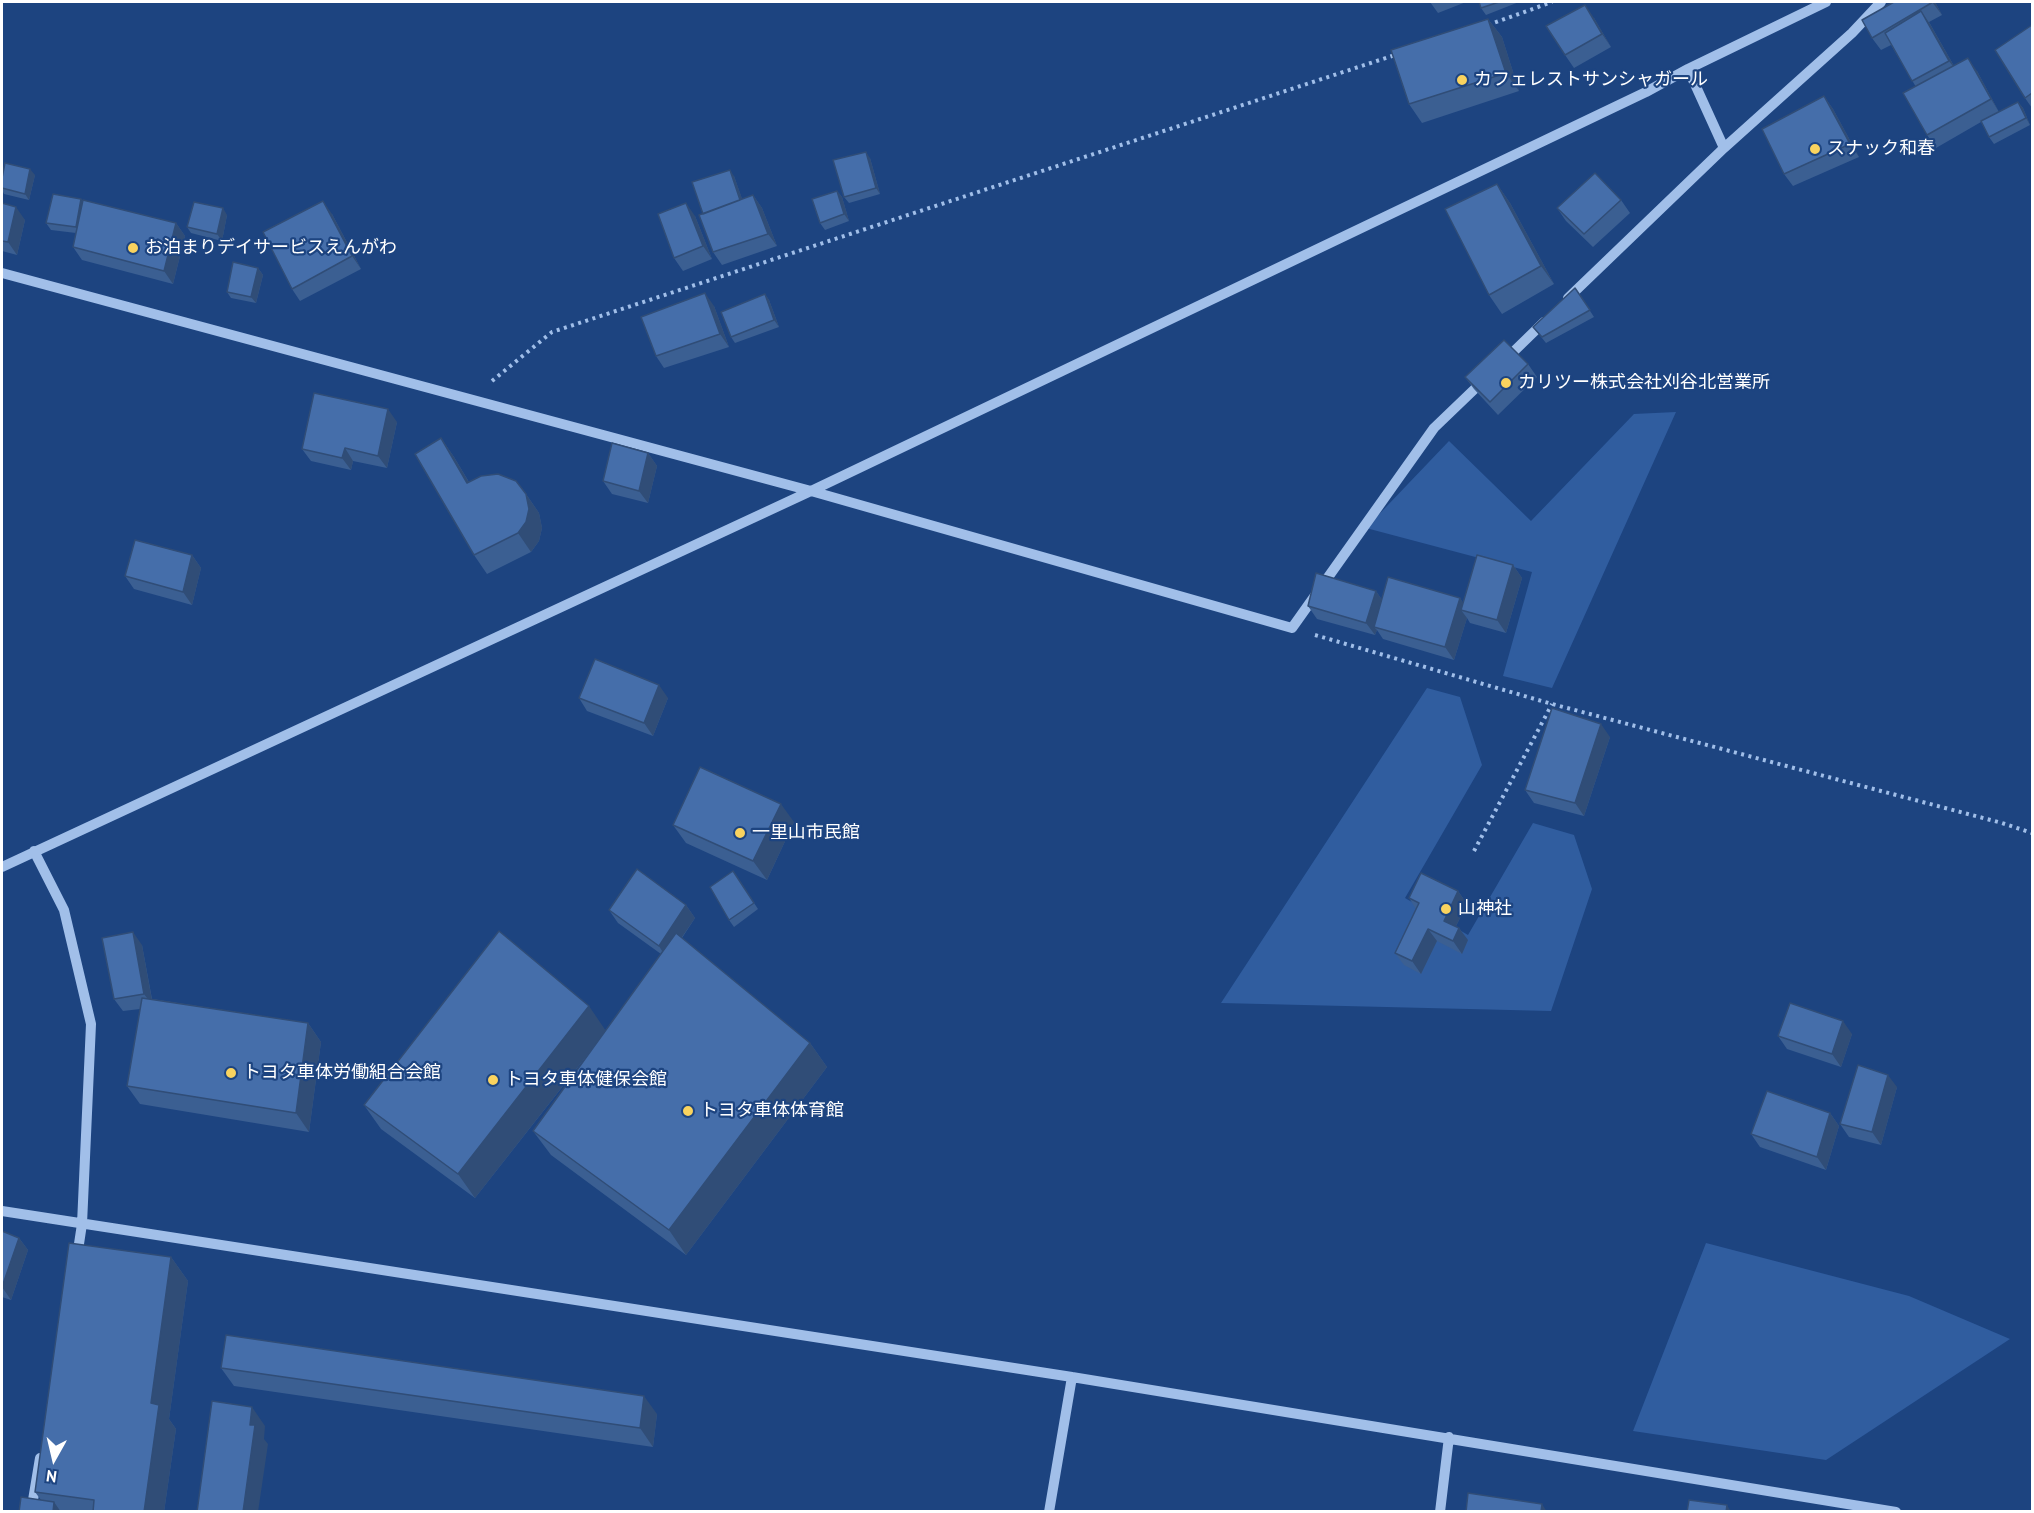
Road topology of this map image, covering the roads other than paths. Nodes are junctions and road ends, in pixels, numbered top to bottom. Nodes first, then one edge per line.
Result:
1 (1801, 2) edge
2 (1826, 2) edge
3 (1881, 2) edge
4 (1807, 12) junction
5 (1688, 69) junction
6 (1724, 148) junction
7 (2, 273) edge
8 (1562, 304) edge
9 (1553, 313) edge
10 (811, 491) junction
11 (34, 851) junction
12 (2, 867) edge
13 (2, 1211) edge
14 (82, 1224) junction
15 (74, 1270) edge
16 (1072, 1377) junction
17 (1449, 1437) junction
18 (43, 1443) edge
19 (31, 1512) edge
20 (1049, 1512) edge
21 (1440, 1512) edge
22 (1896, 1512) edge

1 - 4 street
2 - 4 street
3 - 6 street
4 - 5 street
5 - 6 street
5 - 10 street
6 - 8 street
7 - 10 street
9 - 10 street
10 - 11 street
11 - 12 street
11 - 14 street
13 - 14 street
14 - 15 street
14 - 16 street
16 - 17 street
16 - 20 street
17 - 21 street
17 - 22 street
18 - 19 street

